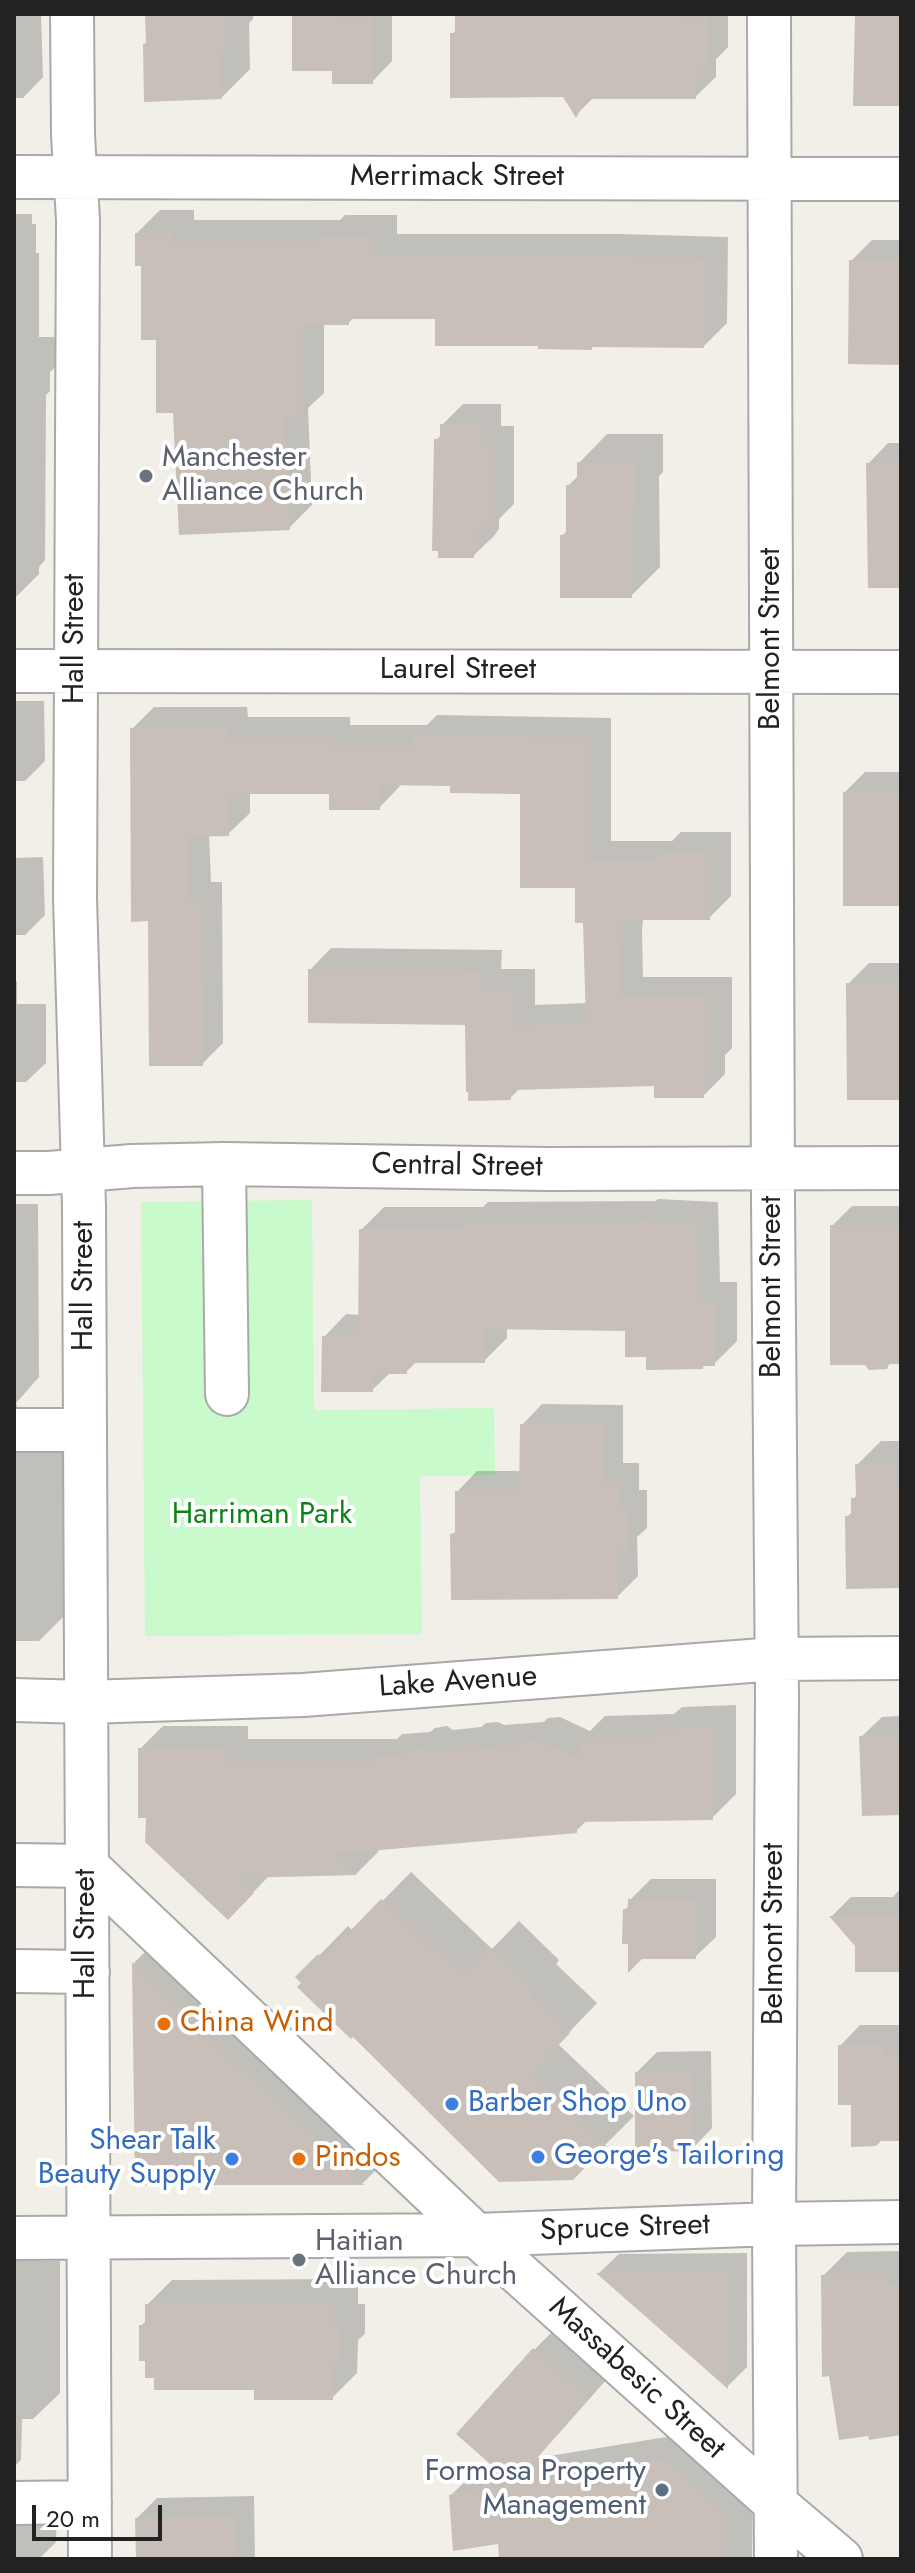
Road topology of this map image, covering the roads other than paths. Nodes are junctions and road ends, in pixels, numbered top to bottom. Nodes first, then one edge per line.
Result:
1 (72, 14) edge
2 (769, 14) edge
3 (14, 177) edge
4 (75, 177) junction
5 (769, 179) junction
6 (901, 179) edge
7 (14, 671) edge
8 (76, 671) junction
9 (772, 671) junction
10 (901, 672) edge
11 (224, 1164) junction
12 (773, 1166) junction
13 (901, 1168) edge
14 (84, 1169) junction
15 (14, 1173) edge
16 (227, 1394) dead end
17 (14, 1430) edge
18 (85, 1430) junction
19 (901, 1658) edge
20 (776, 1659) junction
21 (14, 1700) edge
22 (86, 1702) junction
23 (14, 1865) edge
24 (87, 1866) junction
25 (14, 1971) edge
26 (88, 1972) junction
27 (901, 2222) edge
28 (774, 2224) junction
29 (476, 2235) junction
30 (14, 2238) edge
31 (89, 2238) junction
32 (90, 2502) junction
33 (14, 2503) edge
34 (775, 2503) junction
35 (90, 2559) edge
36 (776, 2559) edge
37 (841, 2559) edge

1 - 4 street, Hall Street
2 - 5 street, Belmont Street
3 - 4 street, Merrimack Street
4 - 5 street, Merrimack Street
4 - 8 street, Hall Street
5 - 6 street, Merrimack Street
5 - 9 street, Belmont Street
7 - 8 street, Laurel Street
8 - 9 street, Laurel Street
8 - 14 street, Hall Street
9 - 10 street, Laurel Street
9 - 12 street, Belmont Street
11 - 12 street, Central Street
11 - 14 street, Central Street
11 - 16 street
12 - 13 street, Central Street
12 - 20 street, Belmont Street
14 - 15 street, Central Street
14 - 18 street, Hall Street
17 - 18 street
18 - 22 street, Hall Street
19 - 20 street, Lake Avenue
20 - 22 street, Lake Avenue
20 - 28 street, Belmont Street
21 - 22 street, Lake Avenue
22 - 24 street, Hall Street
23 - 24 street
24 - 26 street, Hall Street
24 - 29 street, Massabesic Street
25 - 26 street
26 - 31 street, Hall Street
27 - 28 street, Spruce Street
28 - 29 street, Spruce Street
28 - 34 street, Belmont Street
29 - 31 street, Spruce Street
29 - 34 street, Massabesic Street
30 - 31 street, Spruce Street
31 - 32 street, Hall Street
32 - 33 street
32 - 35 street, Hall Street
34 - 36 street, Belmont Street
34 - 37 street, Massabesic Street

